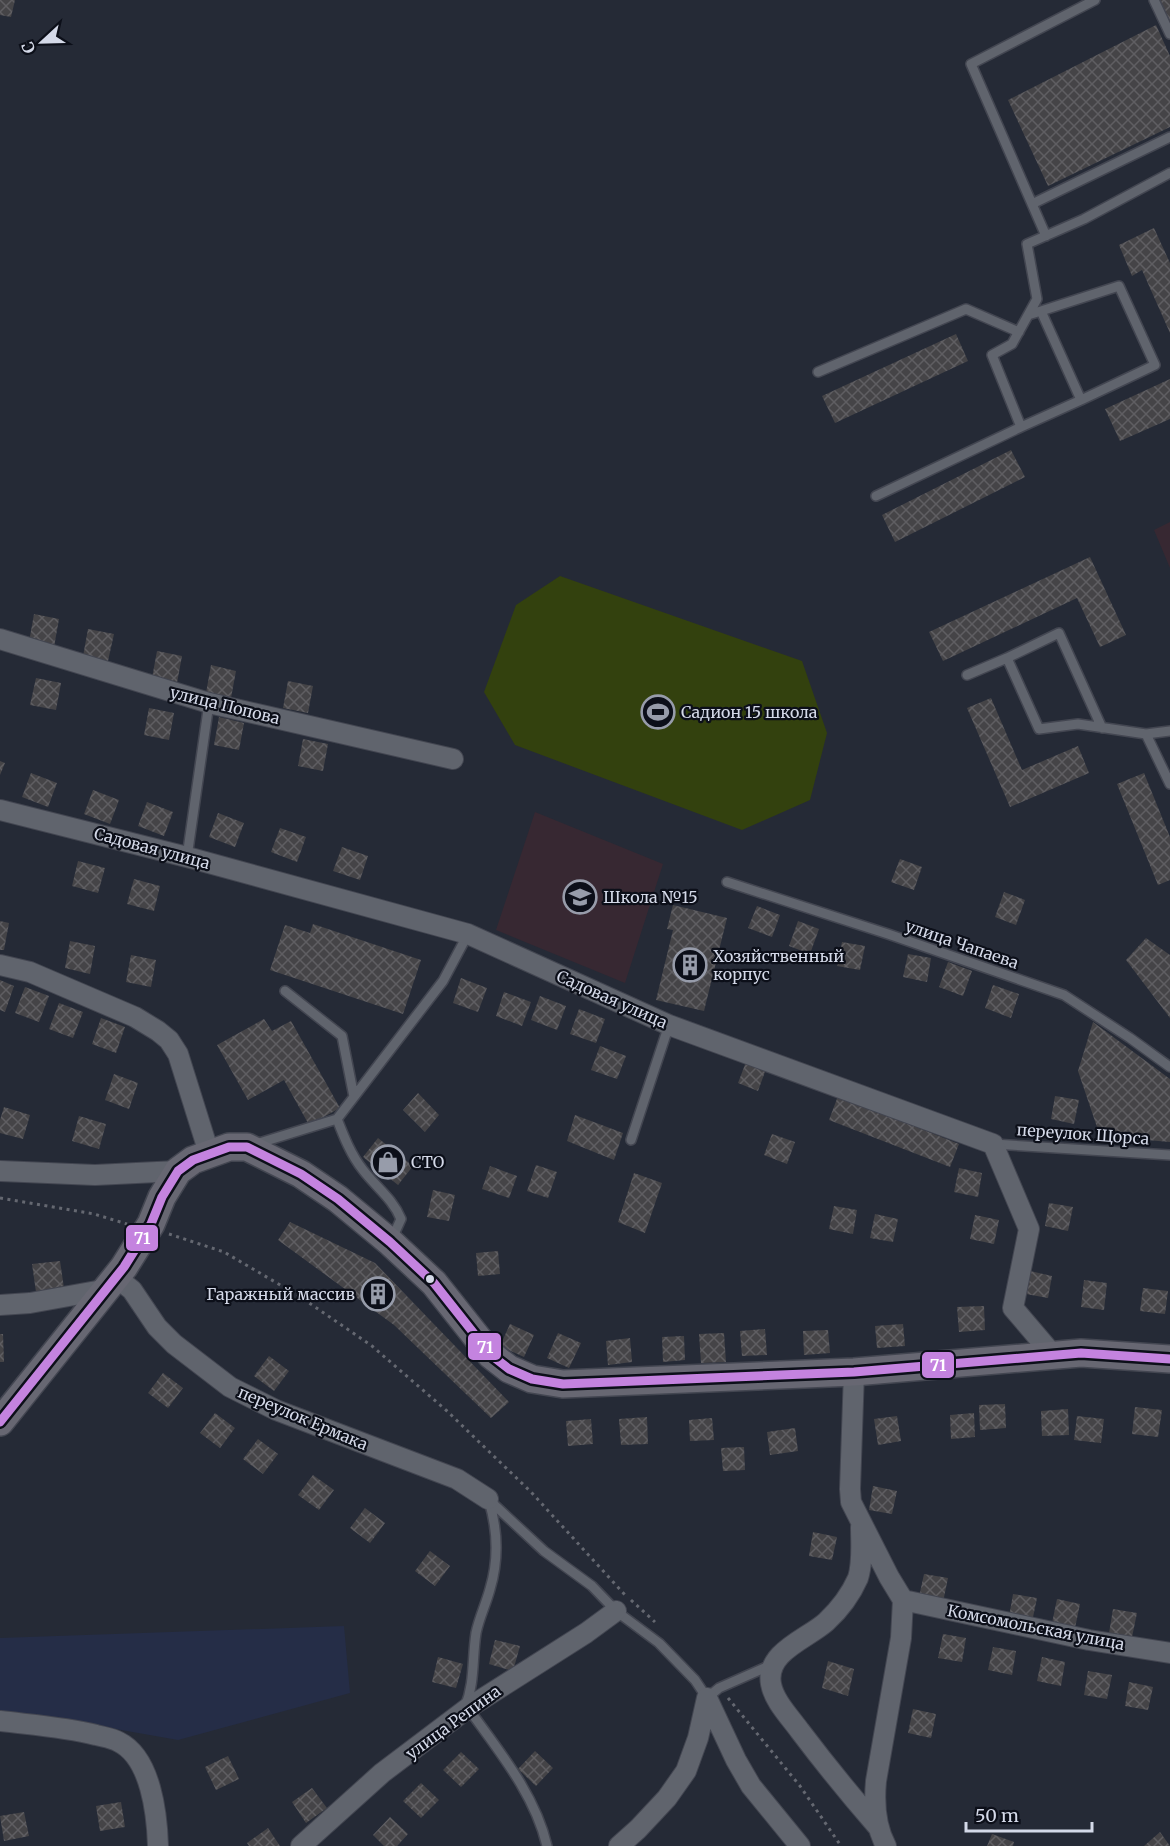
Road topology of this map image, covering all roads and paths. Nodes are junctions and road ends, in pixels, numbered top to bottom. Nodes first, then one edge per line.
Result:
1 (1095, 0) edge
2 (1154, 0) edge
3 (1170, 34) edge
4 (1170, 137) edge
5 (1170, 173) edge
6 (1032, 204) junction
7 (1046, 236) junction
8 (1041, 311) junction
9 (1028, 315) junction
10 (1019, 332) junction
11 (818, 372) dead end
12 (1081, 400) junction
13 (1021, 427) junction
14 (876, 496) dead end
15 (0, 639) edge
16 (1007, 658) junction
17 (967, 675) dead end
18 (209, 703) junction
19 (1102, 728) junction
20 (1170, 731) edge
21 (1146, 734) junction
22 (453, 759) dead end
23 (1170, 784) edge
24 (0, 810) edge
25 (188, 857) junction
26 (728, 882) dead end
27 (468, 934) junction
28 (0, 965) edge
29 (285, 991) dead end
30 (669, 1025) junction
31 (1170, 1067) edge
32 (354, 1097) junction
33 (337, 1119) junction
34 (631, 1140) dead end
35 (993, 1144) junction
36 (247, 1147) junction
37 (210, 1153) junction
38 (1170, 1155) edge
39 (0, 1171) edge
40 (178, 1171) junction
41 (390, 1242) junction
42 (112, 1283) junction
43 (0, 1305) edge
44 (1053, 1355) junction
45 (1170, 1359) edge
46 (854, 1372) junction
47 (0, 1422) edge
48 (488, 1499) junction
49 (861, 1524) junction
50 (903, 1600) junction
51 (616, 1611) junction
52 (1170, 1653) edge
53 (776, 1662) junction
54 (707, 1698) junction
55 (466, 1710) junction
56 (0, 1721) edge
57 (878, 1827) junction
58 (158, 1846) edge
59 (301, 1846) edge
60 (547, 1846) edge
61 (619, 1846) edge
62 (800, 1846) edge
63 (886, 1846) edge

1 - 6 lane
2 - 3 lane
4 - 6 lane
5 - 7 lane
6 - 7 lane
7 - 9 lane
8 - 9 lane
8 - 12 lane
8 - 12 lane
9 - 10 lane
10 - 11 lane
10 - 13 lane
12 - 13 lane
13 - 14 lane
15 - 18 street, улица Попова
16 - 17 lane
16 - 19 lane
16 - 19 lane
18 - 22 street, улица Попова
18 - 25 lane
19 - 21 lane
20 - 21 lane
21 - 23 lane
24 - 25 street, Садовая улица
25 - 27 street, Садовая улица
26 - 31 lane, улица Чапаева
27 - 30 street, Садовая улица
27 - 32 lane
28 - 37 street
29 - 32 lane
30 - 34 lane
30 - 35 street, Садовая улица
32 - 33 lane
33 - 36 lane
33 - 41 lane
35 - 38 lane, переулок Щорса
35 - 44 street
36 - 37 street
36 - 41 street
37 - 40 street
39 - 40 street
40 - 42 street
41 - 46 street
42 - 43 street
42 - 47 street
42 - 48 street, переулок Ермака
44 - 45 street
44 - 46 street
46 - 49 street
48 - 51 lane
48 - 55 lane
49 - 50 street
49 - 53 street
50 - 52 street, Комсомольская улица
50 - 57 street
51 - 54 lane
51 - 55 street, улица Репина
53 - 54 lane
53 - 57 street
54 - 61 street
54 - 62 street
55 - 59 street, улица Репина
55 - 60 lane
56 - 58 street
57 - 63 street

